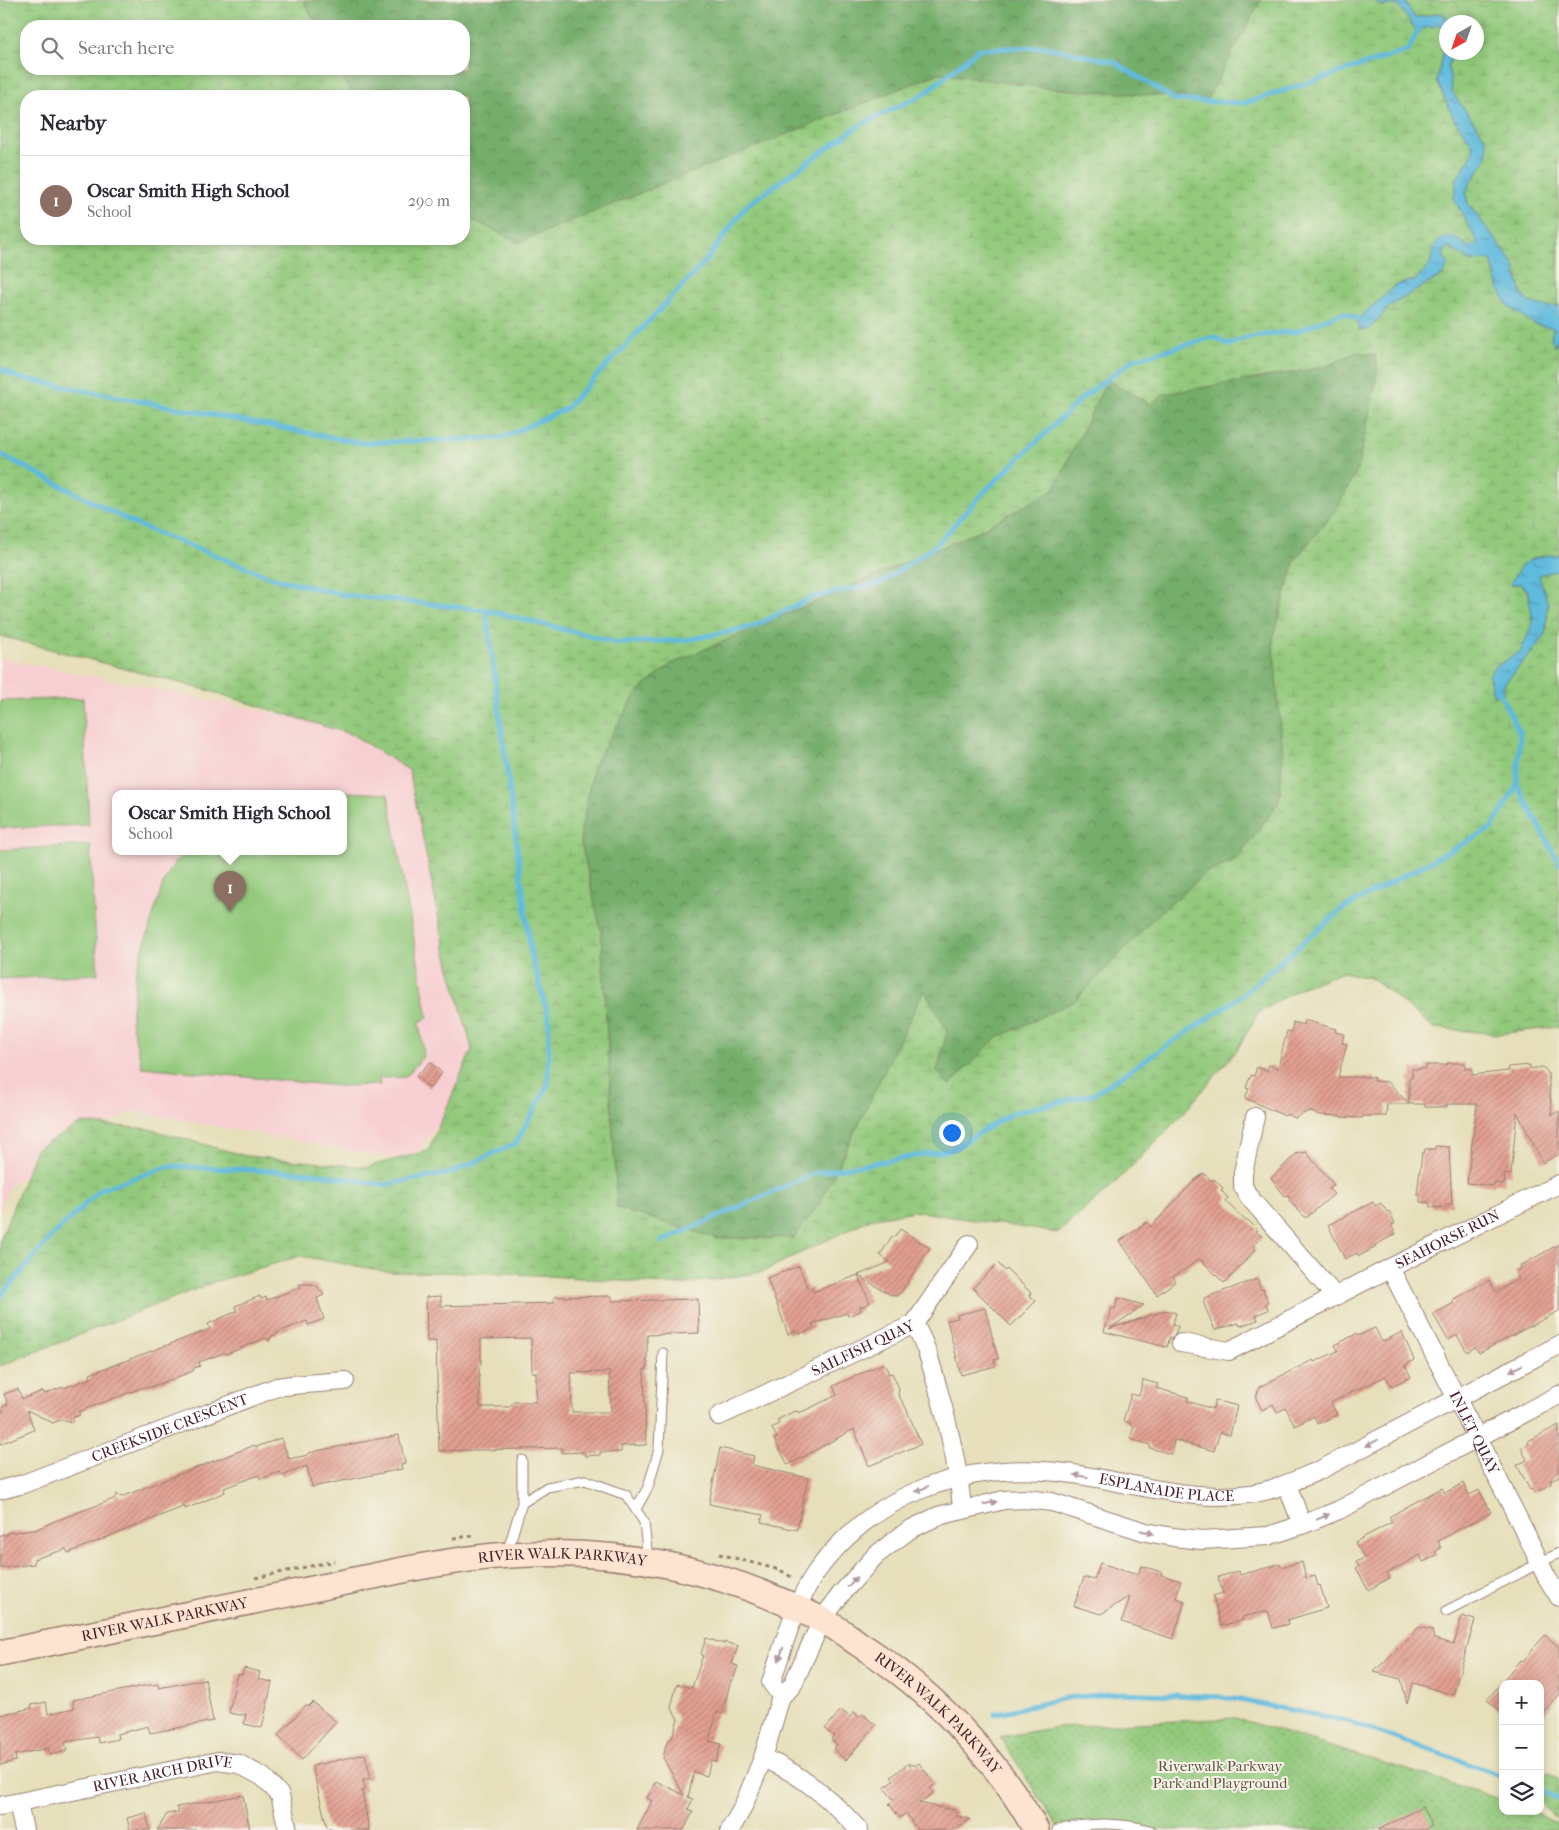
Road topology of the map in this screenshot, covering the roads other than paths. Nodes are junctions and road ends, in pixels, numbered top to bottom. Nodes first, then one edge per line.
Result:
1 (1255, 1117) dead end
2 (1559, 1184) edge
3 (968, 1244) dead end
4 (1390, 1268) junction
5 (1336, 1296) junction
6 (914, 1324) junction
7 (1181, 1343) dead end
8 (1559, 1345) edge
9 (663, 1353) dead end
10 (345, 1381) dead end
11 (1559, 1395) edge
12 (1456, 1398) junction
13 (718, 1416) dead end
14 (1476, 1438) junction
15 (522, 1460) dead end
16 (960, 1478) junction
17 (1287, 1484) junction
18 (0, 1490) edge
19 (522, 1503) junction
20 (962, 1509) junction
21 (636, 1510) junction
22 (1302, 1526) junction
23 (1559, 1553) edge
24 (506, 1555) junction
25 (648, 1560) junction
26 (1540, 1563) junction
27 (1559, 1597) edge
28 (802, 1598) junction
29 (1446, 1611) dead end
30 (822, 1620) junction
31 (0, 1653) edge
32 (781, 1696) junction
33 (763, 1758) junction
34 (18, 1804) junction
35 (0, 1806) edge
36 (24, 1830) edge
37 (288, 1830) edge
38 (730, 1830) edge
39 (859, 1830) edge
40 (1036, 1830) edge
41 (1057, 1830) edge
42 (1150, 1830) edge

1 - 5 street
2 - 4 street, SEAHORSE RUN
3 - 6 street
4 - 5 street, SEAHORSE RUN
4 - 12 street, INLET QUAY
5 - 7 street, SEAHORSE RUN
6 - 13 street, SAILFISH QUAY
6 - 16 street, SAILFISH QUAY
8 -> 12 street, ESPLANADE PLACE
9 - 21 lane
10 - 18 street, CREEKSIDE CRESCENT
11 - 14 street
12 - 14 street, INLET QUAY
12 -> 17 street, ESPLANADE PLACE
22 -> 14 street
14 - 26 street, INLET QUAY
15 - 19 lane
17 -> 16 street, ESPLANADE PLACE
16 - 20 street, SAILFISH QUAY
16 -> 28 street, ESPLANADE PLACE
17 - 22 street
19 - 21 lane
19 - 24 lane
20 -> 22 street
30 -> 20 street
21 - 25 lane
23 - 26 lane
24 - 25 street, RIVER WALK PARKWAY
24 - 31 street, RIVER WALK PARKWAY
25 - 28 street, RIVER WALK PARKWAY
26 - 27 street, INLET QUAY
26 - 29 lane
28 - 30 street, RIVER WALK PARKWAY
28 -> 32 street, ESPLANADE PLACE
30 - 32 street
30 - 40 street, RIVER WALK PARKWAY
32 - 33 street
33 - 38 street
33 - 39 street
34 - 35 street, RIVER ARCH DRIVE
34 - 36 street
34 - 37 street, RIVER ARCH DRIVE
41 - 42 lane

